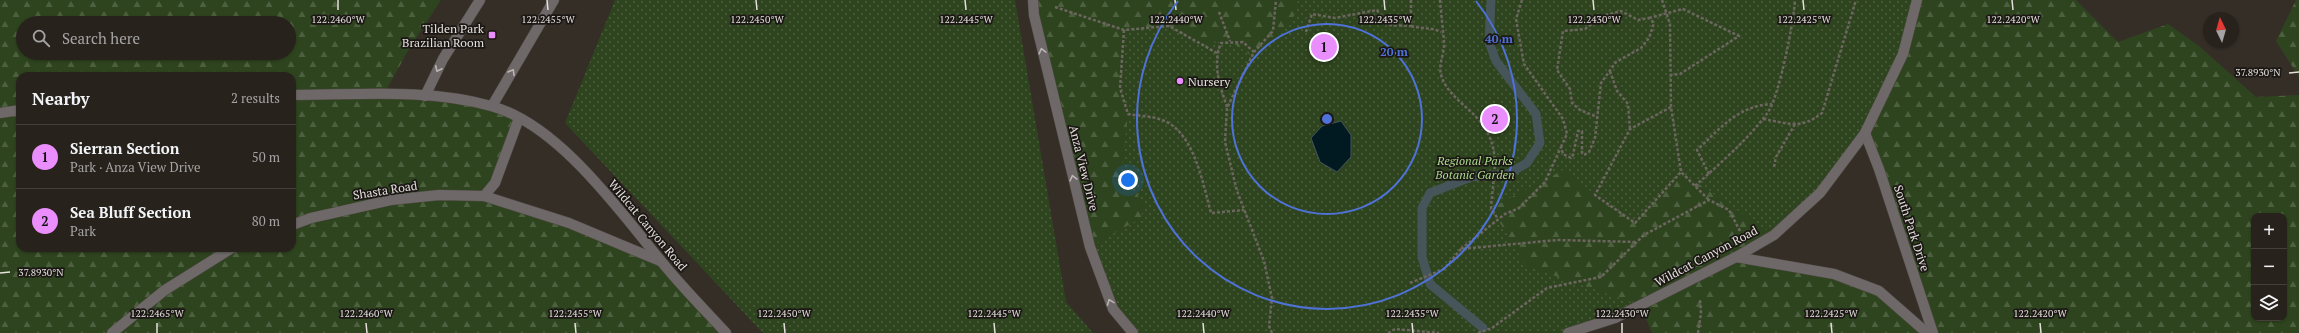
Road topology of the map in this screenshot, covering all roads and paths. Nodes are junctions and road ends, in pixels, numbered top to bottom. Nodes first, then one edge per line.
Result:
1 (480, 0) edge
2 (554, 0) edge
3 (1033, 0) edge
4 (1276, 0) edge
5 (1411, 0) edge
6 (1440, 0) edge
7 (1522, 0) edge
8 (1662, 0) edge
9 (1795, 0) edge
10 (1856, 0) edge
11 (1916, 0) edge
12 (1055, 7) dead end
13 (1219, 12) dead end
14 (1666, 13) junction
15 (1649, 18) junction
16 (1411, 26) junction
17 (1124, 30) junction
18 (1306, 32) dead end
19 (1442, 32) junction
20 (1230, 41) junction
21 (1254, 52) junction
22 (1217, 53) junction
23 (1610, 71) junction
24 (1671, 75) junction
25 (296, 95) edge
26 (425, 96) junction
27 (1772, 104) junction
28 (492, 106) junction
29 (1671, 107) junction
30 (1227, 108) junction
31 (16, 111) edge
32 (0, 113) edge
33 (1597, 117) junction
34 (519, 118) junction
35 (1762, 119) junction
36 (1796, 124) junction
37 (1630, 129) junction
38 (1865, 132) junction
39 (1561, 147) junction
40 (1774, 167) dead end
41 (1681, 172) junction
42 (1709, 174) junction
43 (1696, 186) junction
44 (484, 196) junction
45 (1709, 200) junction
46 (1244, 210) junction
47 (1498, 219) junction
48 (296, 224) edge
49 (1637, 242) junction
50 (1461, 249) junction
51 (1750, 249) junction
52 (226, 252) edge
53 (1736, 257) junction
54 (661, 262) junction
55 (1410, 283) dead end
56 (1701, 313) dead end
57 (112, 333) edge
58 (726, 333) edge
59 (1133, 333) edge
60 (1272, 333) edge
61 (1388, 333) edge
62 (1439, 333) edge
63 (1478, 333) edge
64 (1568, 333) edge
65 (1698, 333) edge
66 (1927, 333) edge
67 (1933, 333) edge

1 -> 26 street
28 -> 2 street
59 -> 3 street, Anza View Drive
4 - 21 path
5 - 16 path
6 - 19 path
7 - 39 path
8 - 14 path
9 - 27 path
10 - 36 path
11 - 38 street, Wildcat Canyon Road
12 - 17 path
13 - 20 path
14 - 15 path
14 - 24 path
14 - 24 path
15 - 23 path
15 - 33 path
16 - 18 path
16 - 19 path
17 - 22 path
17 - 46 path
19 - 47 path
20 - 21 path
20 - 22 path
21 - 30 path
22 - 30 path
23 - 33 path
23 - 37 path
24 - 29 path
25 - 26 street, Wildcat Canyon Road
26 - 28 street, Wildcat Canyon Road
27 - 35 path
27 - 42 path
28 - 34 street, Wildcat Canyon Road
29 - 37 path
29 - 41 path
30 - 46 path
31 - 32 street
33 - 39 path
34 - 44 street
34 - 54 street, Wildcat Canyon Road
35 - 36 path
35 - 42 path
36 - 40 path
37 - 41 path
38 - 51 street, Wildcat Canyon Road
38 - 67 street, South Park Drive
39 - 47 path
41 - 43 path
42 - 43 path
43 - 45 path
44 - 48 street, Shasta Road
44 - 54 street, Shasta Road
45 - 49 path
45 - 51 path
46 - 60 path
47 - 50 path
49 - 50 path
49 - 63 path
50 - 55 path
51 - 53 street, Wildcat Canyon Road
52 - 57 street
53 - 64 street, Wildcat Canyon Road
53 - 66 street
54 - 58 street, Wildcat Canyon Road
56 - 65 path
61 - 62 path

